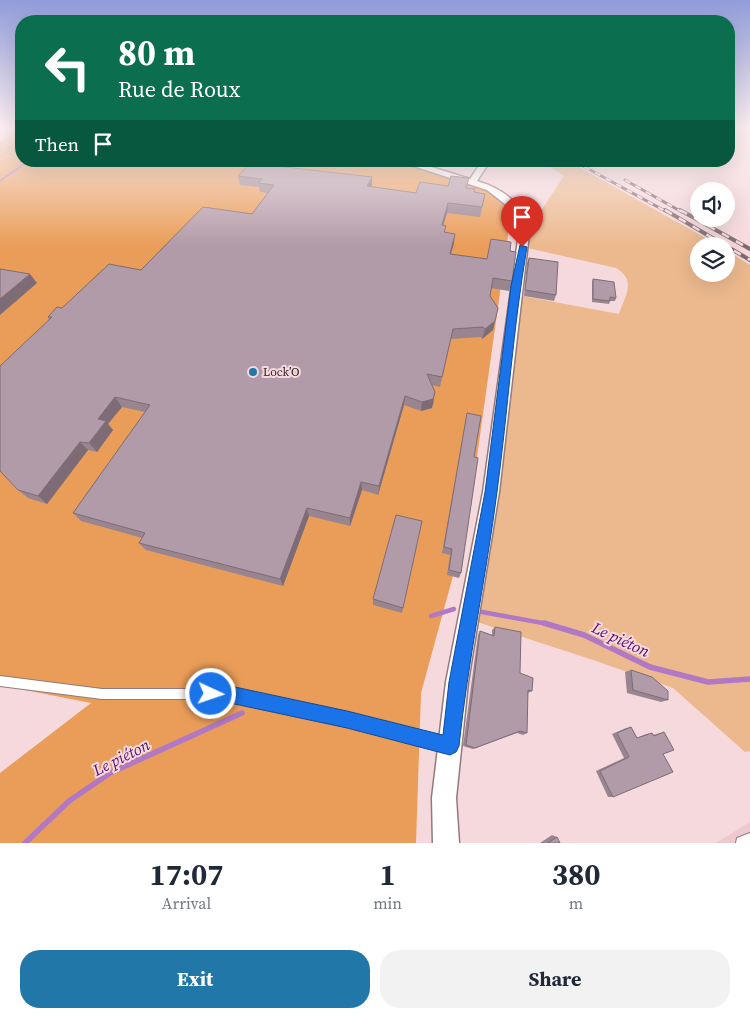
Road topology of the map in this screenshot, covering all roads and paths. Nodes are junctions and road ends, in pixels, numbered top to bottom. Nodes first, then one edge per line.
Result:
1 (423, 167) edge
2 (482, 167) edge
3 (472, 182) junction
4 (0, 680) edge
5 (450, 746) junction
6 (750, 839) edge
7 (446, 843) edge
8 (742, 843) edge

1 - 3 street
2 - 3 street
3 - 5 street
4 - 5 lane
5 - 7 street
6 - 8 lane

